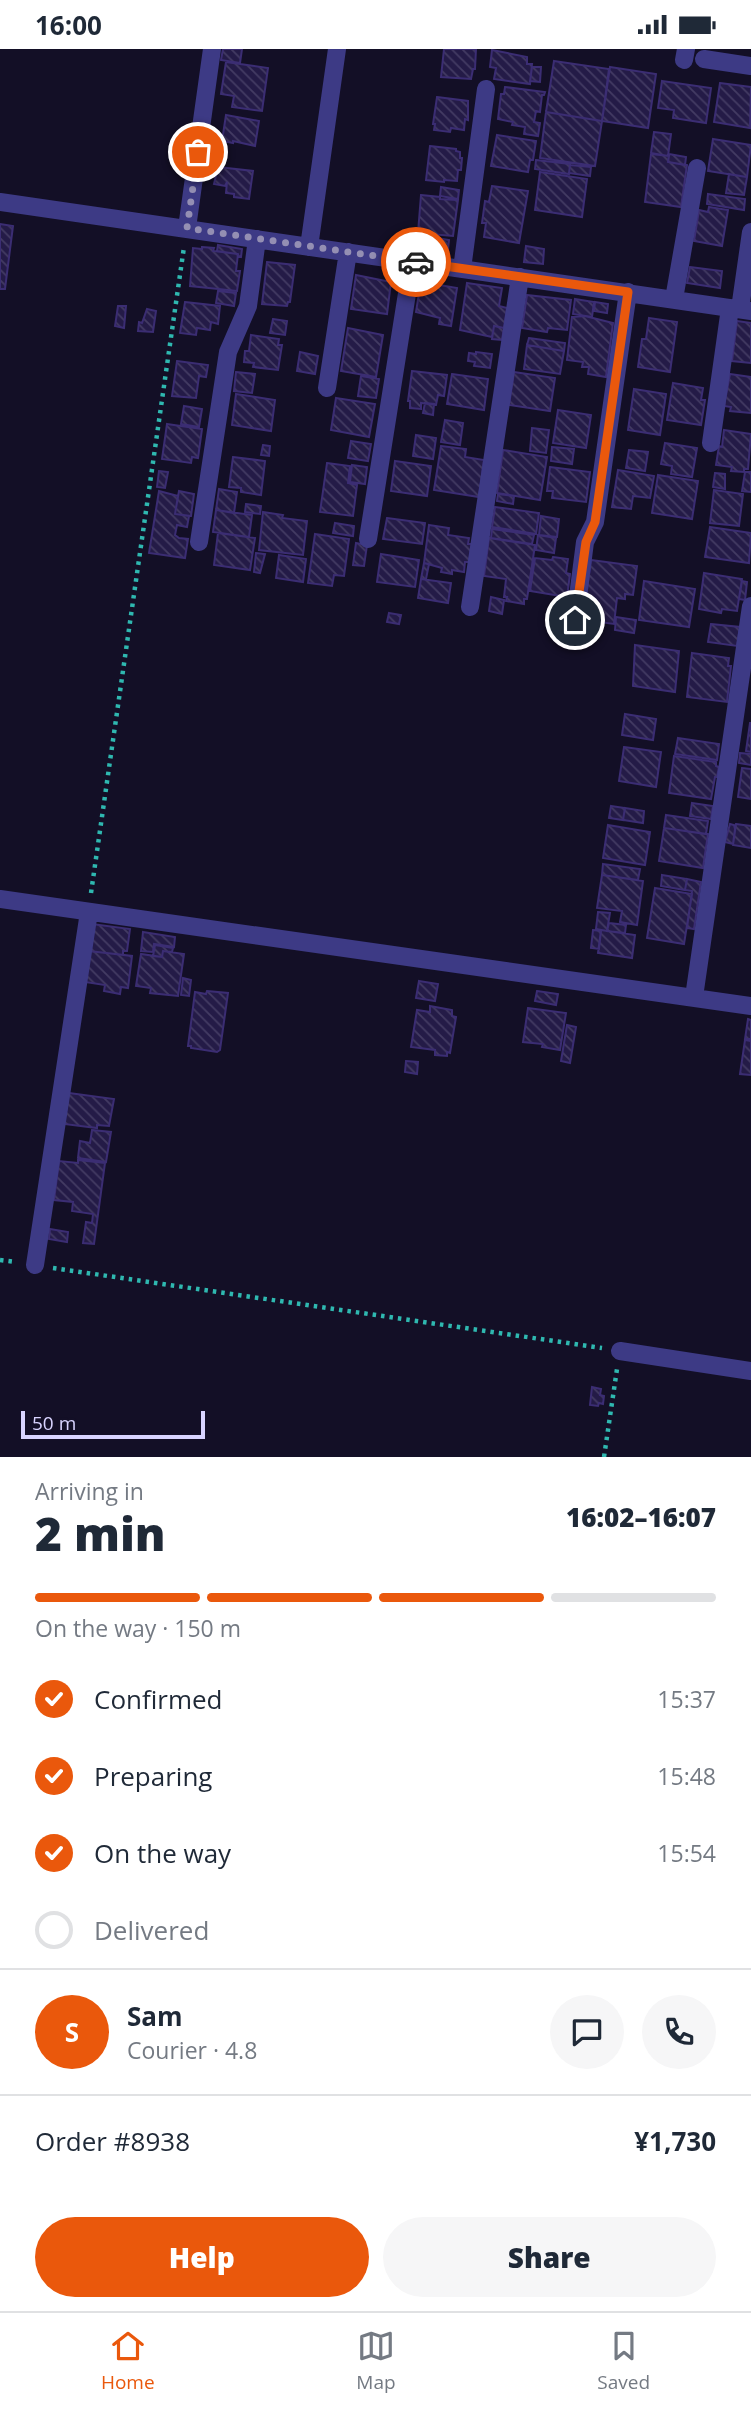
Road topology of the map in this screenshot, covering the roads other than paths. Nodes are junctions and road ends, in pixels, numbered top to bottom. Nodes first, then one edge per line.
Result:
1 (212, 49) edge
2 (337, 49) edge
3 (704, 59) dead end
4 (751, 66) edge
5 (486, 89) dead end
6 (697, 168) dead end
7 (0, 202) edge
8 (187, 228) junction
9 (751, 232) edge
10 (257, 239) junction
11 (309, 247) junction
12 (348, 252) junction
13 (412, 262) junction
14 (462, 269) junction
15 (520, 277) junction
16 (628, 292) junction
17 (674, 299) junction
18 (740, 309) edge
19 (327, 388) dead end
20 (711, 443) dead end
21 (368, 539) dead end
22 (199, 542) dead end
23 (751, 606) edge
24 (470, 607) dead end
25 (575, 620) dead end
26 (0, 899) edge
27 (89, 912) junction
28 (694, 997) junction
29 (751, 1006) edge
30 (35, 1265) road end
31 (620, 1351) road end
32 (751, 1371) edge

1 - 8 street
2 - 11 street
3 - 4 street
5 - 14 street
6 - 17 street
7 - 8 street
8 - 10 street
9 - 18 street
10 - 11 street
10 - 22 street
11 - 12 street
12 - 13 street
12 - 19 street
13 - 14 street
13 - 21 street
14 - 15 street
15 - 16 street
15 - 24 street
16 - 17 street
16 - 25 street
17 - 18 street
18 - 20 street
23 - 28 street
26 - 27 street
27 - 28 street
27 - 30 street
28 - 29 street
31 - 32 street

